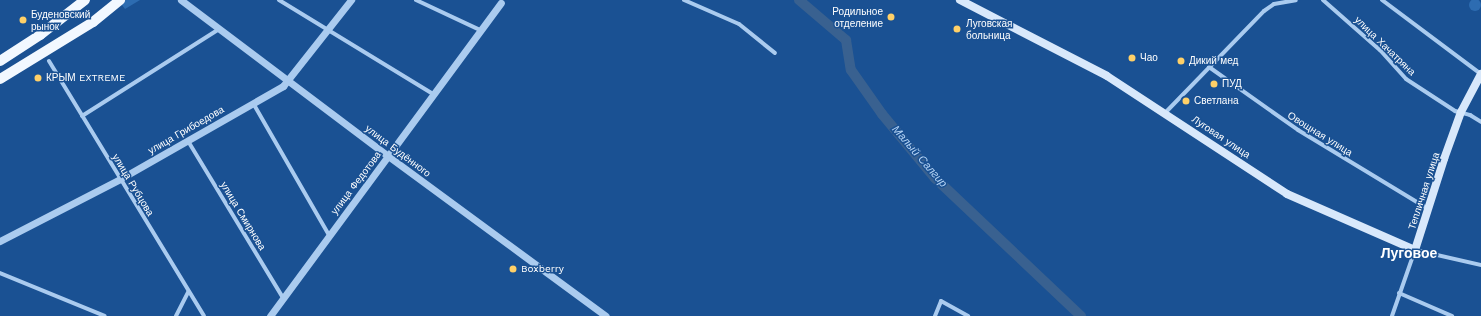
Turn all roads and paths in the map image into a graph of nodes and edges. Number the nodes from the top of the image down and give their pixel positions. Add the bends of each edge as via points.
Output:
1 (85, 0) edge
2 (120, 0) edge
3 (181, 0) edge
4 (279, 0) edge
5 (351, 0) edge
6 (416, 0) edge
7 (684, 0) edge
8 (960, 0) edge
9 (1280, 0) edge
10 (1296, 0) edge
11 (1323, 0) edge
12 (1382, 0) edge
13 (501, 3) dead end
14 (1274, 4) junction
15 (219, 29) junction
16 (329, 30) junction
17 (480, 30) junction
18 (40, 35) junction
19 (48, 51) junction
20 (775, 53) dead end
21 (0, 61) edge
22 (49, 61) dead end
23 (1209, 66) junction
24 (1481, 74) edge
25 (0, 79) edge
26 (289, 81) junction
27 (433, 94) junction
28 (253, 103) junction
29 (1462, 112) junction
30 (1165, 113) junction
31 (82, 116) junction
32 (1481, 122) edge
33 (188, 142) junction
34 (388, 156) junction
35 (120, 179) junction
36 (1427, 208) junction
37 (329, 235) junction
38 (0, 241) edge
39 (1415, 250) junction
40 (1481, 265) edge
41 (0, 273) edge
42 (188, 292) junction
43 (1399, 293) junction
44 (284, 298) junction
45 (105, 316) edge
46 (176, 316) edge
47 (204, 316) edge
48 (270, 316) edge
49 (606, 316) edge
50 (935, 316) edge
51 (968, 316) edge
52 (1392, 316) edge
53 (1452, 316) edge

1 - 18 main road
2 - 19 main road via 93,22
3 - 15 street, улица Будённого
4 - 16 street
5 - 16 street, улица Грибоедова
6 - 17 street
7 - 20 street via 739,24
8 - 30 main road, Луговая улица via 1107,76
9 - 14 street
10 - 14 street
11 - 29 street, улица Хачатряна via 1380,50 1406,79
12 - 24 street
13 - 17 street, улица Федотова
14 - 23 street
15 - 26 street, улица Будённого
15 - 31 street
16 - 26 street, улица Грибоедова
16 - 27 street
17 - 27 street, улица Федотова
18 - 19 main road via 35,48
18 - 21 main road
19 - 25 main road
22 - 31 street, улица Рубцова
23 - 30 street
23 - 36 street, Овощная улица via 1298,130
24 - 29 main road, Тепличная улица
26 - 28 street, улица Грибоедова
26 - 34 street, улица Будённого
27 - 34 street, улица Федотова
28 - 33 street, улица Грибоедова
28 - 37 street
29 - 32 street, улица Хачатряна
29 - 36 main road, Тепличная улица
30 - 39 main road, Луговая улица via 1287,194
31 - 35 street, улица Рубцова
33 - 35 street, улица Грибоедова
33 - 44 street, улица Смирнова
34 - 37 street, улица Федотова
34 - 49 street, улица Будённого
35 - 38 street, улица Грибоедова
35 - 42 street, улица Рубцова
36 - 39 main road, Тепличная улица
37 - 44 street, улица Федотова
39 - 40 street, Луговая улица
39 - 43 street, Тепличная улица
41 - 45 street
42 - 46 street
42 - 47 street, улица Рубцова
43 - 52 street, Тепличная улица
43 - 53 street
44 - 48 street, улица Федотова
50 - 51 street via 941,301

